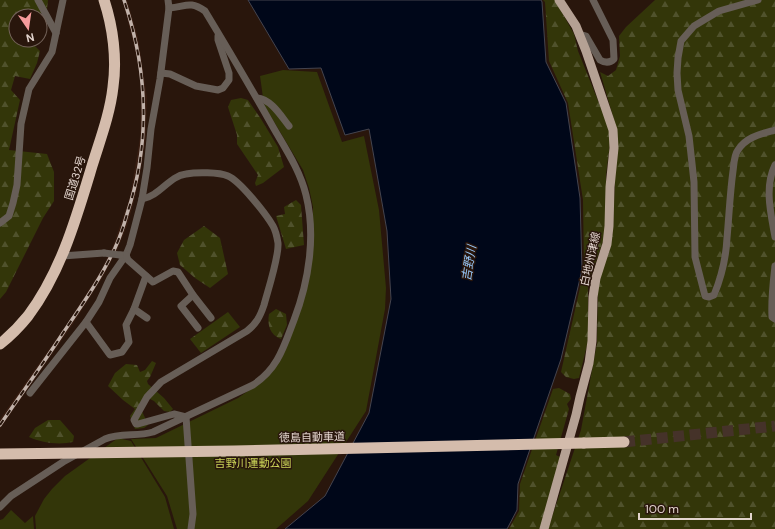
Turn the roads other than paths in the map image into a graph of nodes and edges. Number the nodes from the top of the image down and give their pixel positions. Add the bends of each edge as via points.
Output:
1 (38, 0) edge
2 (63, 0) edge
3 (104, 0) edge
4 (559, 0) edge
5 (593, 0) edge
6 (758, 0) edge
7 (168, 4) edge
8 (56, 33) junction
9 (219, 34) junction
10 (579, 34) junction
11 (161, 73) junction
12 (257, 98) junction
13 (288, 126) dead end
14 (775, 130) edge
15 (775, 166) edge
16 (142, 199) junction
17 (0, 223) edge
18 (775, 237) edge
19 (123, 255) junction
20 (62, 256) junction
21 (775, 266) edge
22 (146, 276) junction
23 (193, 295) junction
24 (134, 309) junction
25 (147, 318) dead end
26 (211, 318) dead end
27 (775, 319) edge
28 (86, 322) junction
29 (198, 328) dead end
30 (0, 344) edge
31 (30, 393) dead end
32 (186, 417) junction
33 (624, 442) tunnel mouth
34 (0, 454) edge
35 (0, 507) edge
36 (191, 529) edge
37 (544, 529) edge

1 - 8 street
2 - 8 street
3 - 20 highway, 国道32号 via 114,51 113,87 75,222
4 - 10 main road, 白地州津線
5 - 10 street via 613,40 614,59 608,62 600,60 586,36
6 - 14 street via 719,11 694,26 681,41 678,58 678,90 689,136 694,182 695,257 705,296 709,298 714,296 723,263 737,151 746,141
7 - 9 street via 197,5 205,11
7 - 11 street
8 - 17 street via 52,52 29,89 21,124 17,185 9,216
9 - 11 street via 218,40 230,76 223,88 218,90 196,86 170,74
9 - 12 street
10 - 37 main road, 白地州津線 via 613,130 609,226 607,244 593,297 589,363
11 - 16 street
12 - 13 street via 270,104
12 - 32 street via 301,178 306,194 310,240 305,284 281,352 266,376 253,385
15 - 18 street via 769,189
16 - 19 street via 130,245
16 - 32 street via 152,197 185,174 226,175 234,178 250,196 272,224 277,238 277,253 258,320 247,332 161,382 134,420 138,424 174,414
19 - 20 street, bridge via 104,253
19 - 22 street
19 - 28 street
20 - 30 highway, 国道32号 via 38,302
21 - 27 street via 771,293 772,317
22 - 23 street via 153,282 174,270
22 - 24 street
23 - 26 street
23 - 29 street via 181,306
24 - 25 street
24 - 28 street via 126,325 129,342 122,352 110,355
28 - 31 street
32 - 35 street via 143,435 117,435 105,438 11,496
32 - 36 street via 193,514
33 - 34 highway, 徳島自動車道, bridge via 170,453

